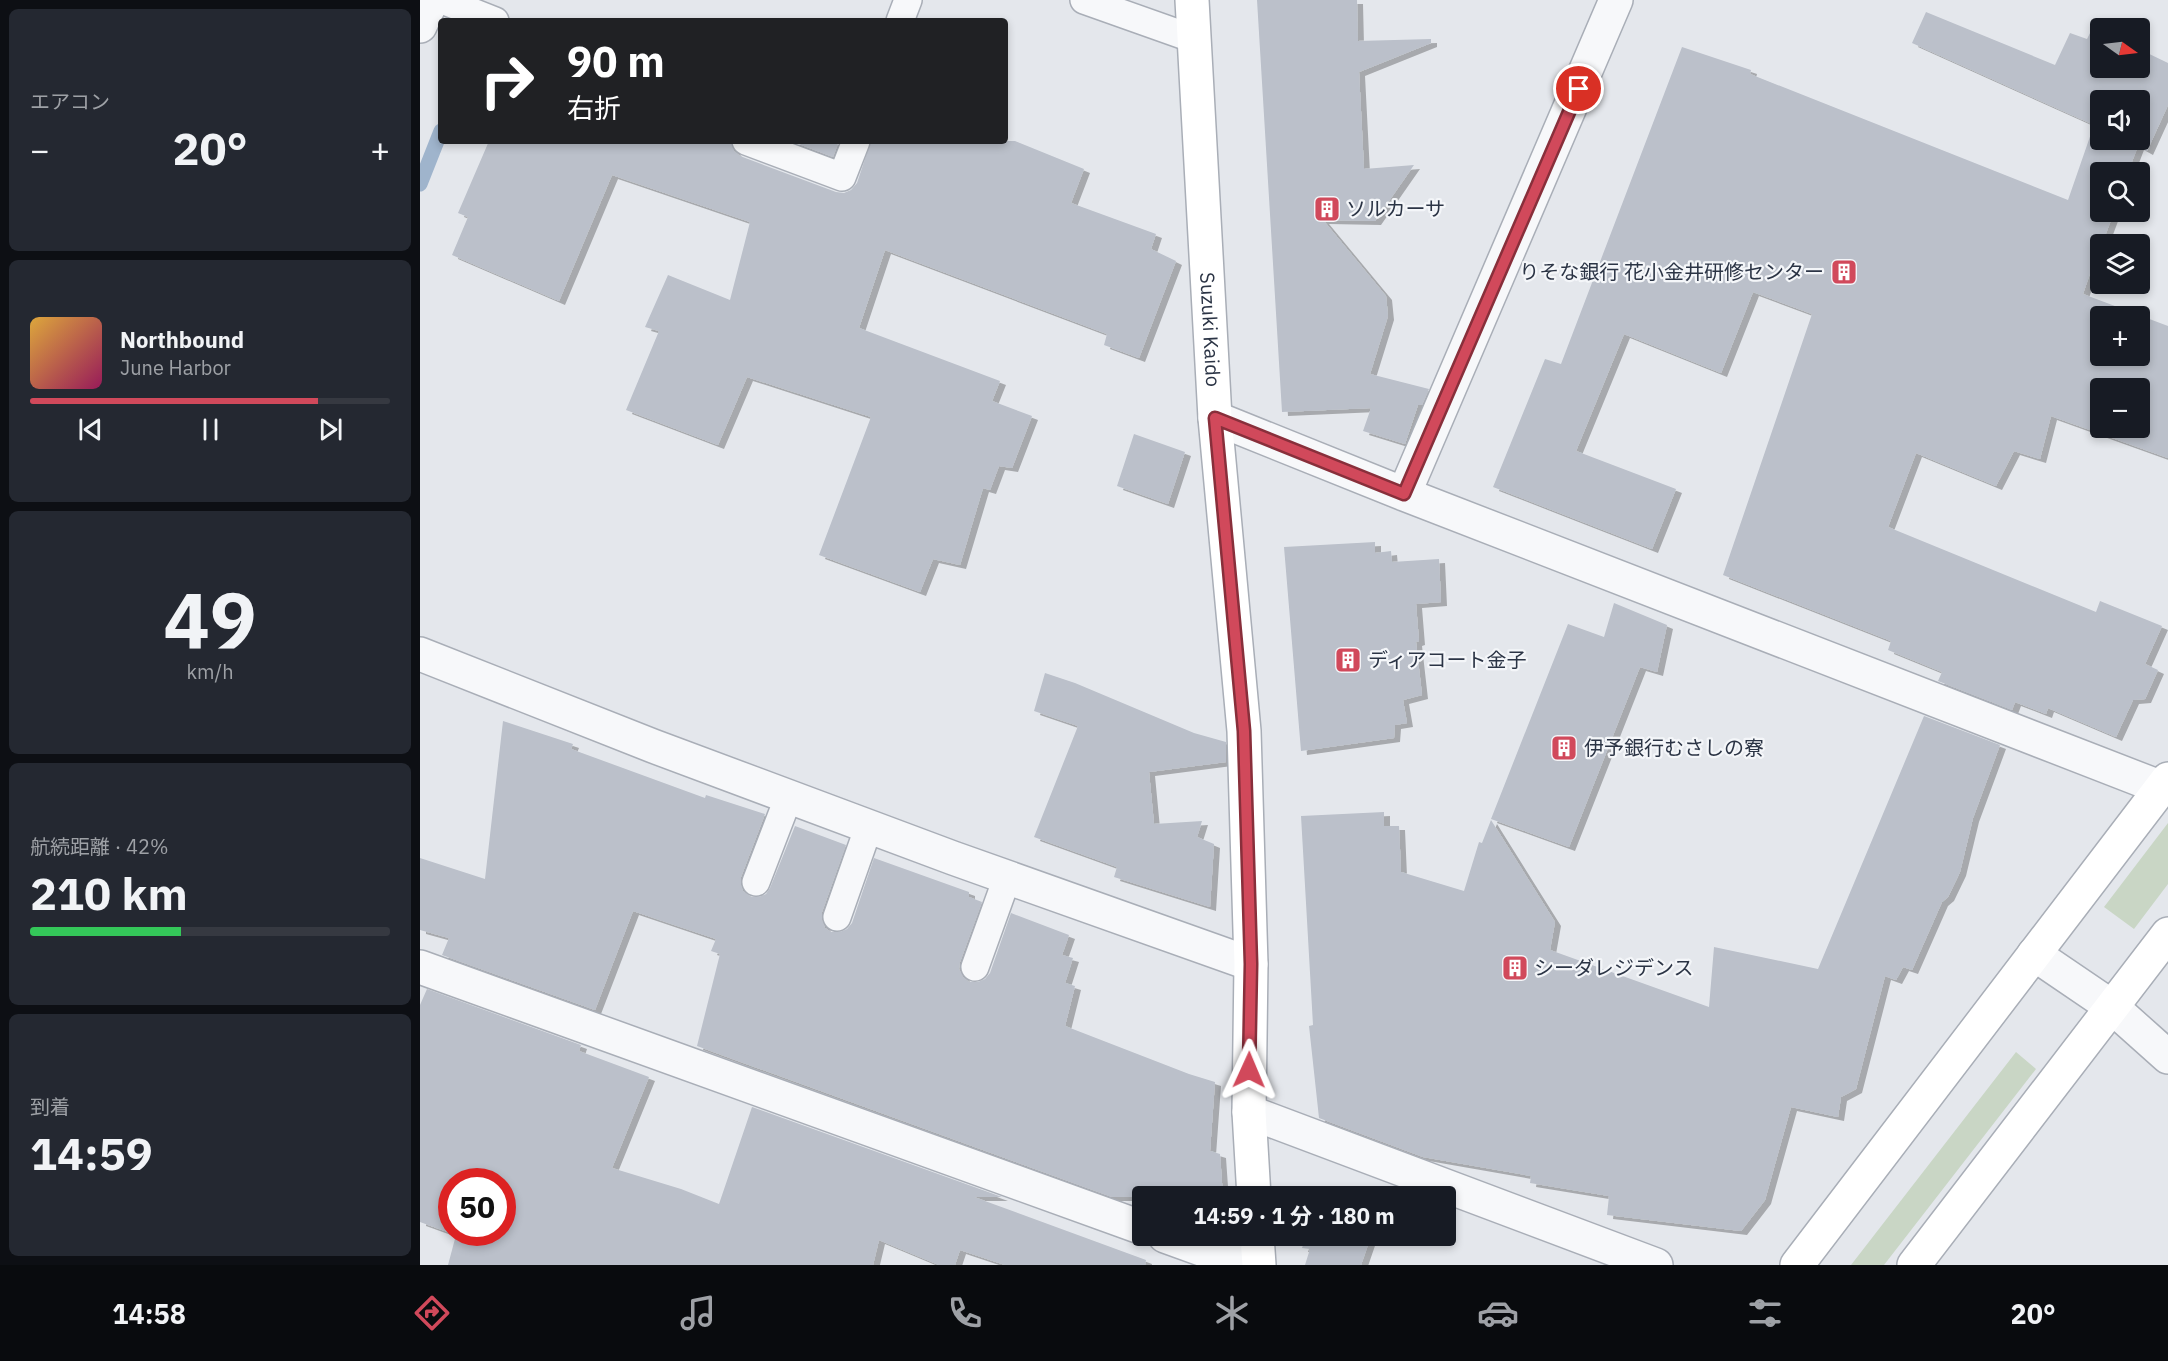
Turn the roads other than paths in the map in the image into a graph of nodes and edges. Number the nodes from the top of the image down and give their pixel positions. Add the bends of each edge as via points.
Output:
1 (432, 0) edge
2 (442, 0) edge
3 (908, 0) edge
4 (1084, 0) edge
5 (1192, 0) edge
6 (1616, 0) edge
7 (487, 18) edge
8 (901, 18) edge
9 (420, 26) edge
10 (1194, 39) junction
11 (754, 144) edge
12 (855, 144) edge
13 (1215, 418) junction
14 (1404, 494) junction
15 (420, 654) edge
16 (2165, 783) edge
17 (789, 796) junction
18 (869, 826) junction
19 (1006, 878) junction
20 (756, 882) dead end
21 (837, 917) dead end
22 (2168, 934) edge
23 (2034, 954) junction
24 (1251, 964) junction
25 (420, 967) edge
26 (975, 967) dead end
27 (2112, 1007) junction
28 (2168, 1057) edge
29 (1249, 1112) junction
30 (1253, 1186) edge
31 (1132, 1224) edge
32 (1193, 1246) edge
33 (1258, 1246) edge
34 (1245, 1265) edge
35 (1259, 1265) edge
36 (1656, 1265) edge
37 (1797, 1265) edge
38 (1914, 1265) edge

1 - 9 street
2 - 7 lane
3 - 8 lane
4 - 10 lane
5 - 10 main road, Suzuki Kaido
6 - 14 street
10 - 13 main road, Suzuki Kaido
11 - 12 lane via 842,177
13 - 14 street
13 - 24 main road, Suzuki Kaido via 1244,731
14 - 16 street
15 - 17 street
16 - 23 main road
17 - 18 street
17 - 20 lane
18 - 19 street
18 - 21 lane
19 - 24 street
19 - 26 lane
22 - 27 main road
23 - 27 street
23 - 37 main road
24 - 29 main road, Suzuki Kaido
25 - 31 street
27 - 28 street
27 - 38 main road
29 - 30 main road, Suzuki Kaido
29 - 36 street
32 - 34 street
33 - 35 main road

